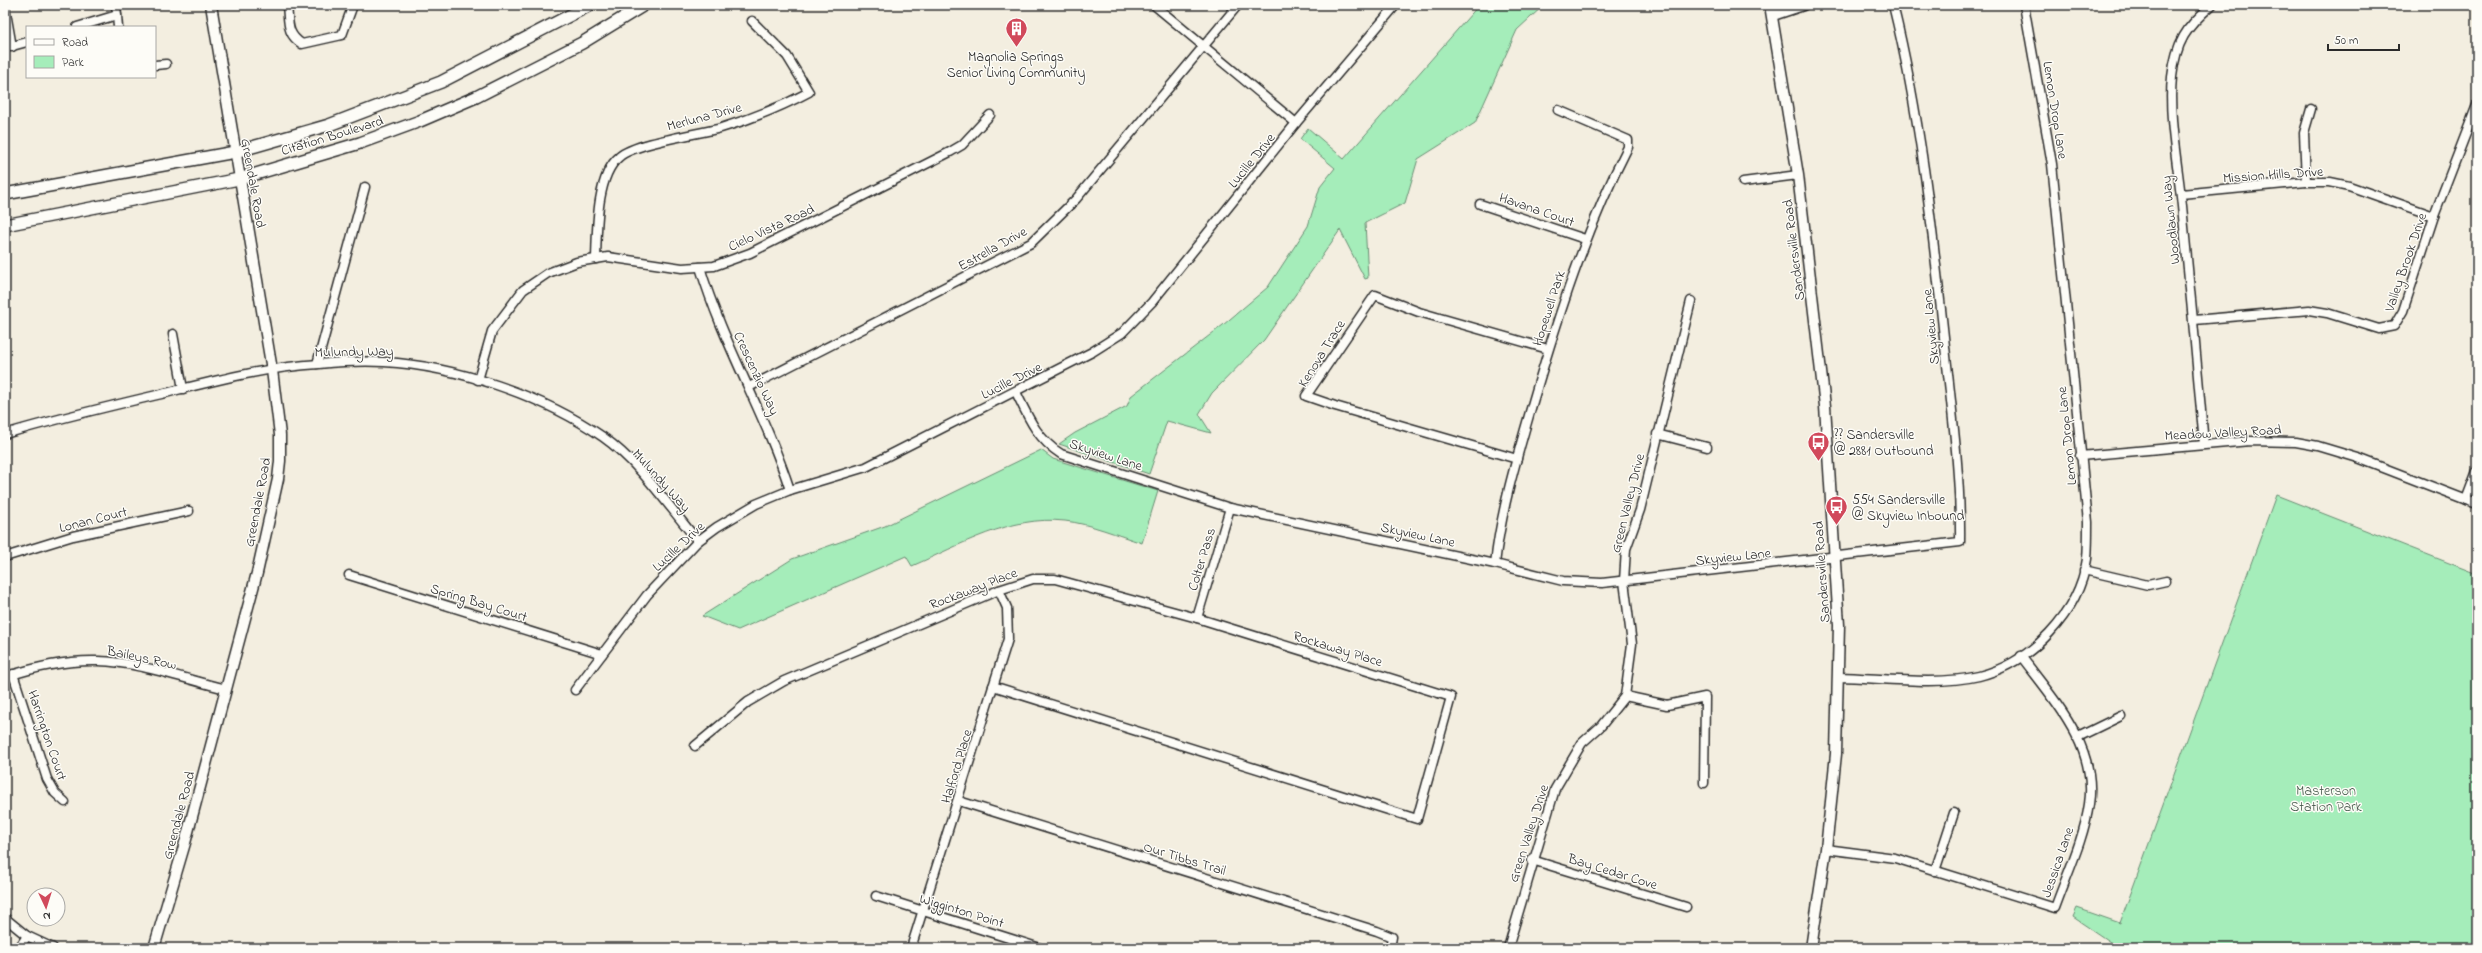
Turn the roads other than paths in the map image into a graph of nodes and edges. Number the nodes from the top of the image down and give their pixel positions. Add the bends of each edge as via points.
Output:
1 (116, 5) edge
2 (211, 5) edge
3 (287, 5) edge
4 (353, 5) edge
5 (590, 5) edge
6 (644, 5) edge
7 (1154, 5) edge
8 (1238, 5) edge
9 (1396, 5) edge
10 (1770, 5) edge
11 (1803, 5) edge
12 (1893, 5) edge
13 (2024, 5) edge
14 (2212, 5) edge
15 (5, 7) edge
16 (117, 15) junction
17 (1773, 15) junction
18 (752, 20) dead end
19 (80, 26) edge
20 (118, 26) edge
21 (26, 42) edge
22 (1202, 47) junction
23 (8, 48) edge
24 (166, 64) dead end
25 (156, 65) edge
26 (2477, 106) edge
27 (2311, 109) dead end
28 (1558, 110) dead end
29 (990, 115) dead end
30 (1296, 123) junction
31 (235, 152) junction
32 (1798, 175) junction
33 (239, 178) junction
34 (1743, 182) dead end
35 (2306, 182) junction
36 (366, 187) dead end
37 (5, 194) edge
38 (2181, 194) junction
39 (1480, 204) dead end
40 (2434, 216) junction
41 (5, 225) edge
42 (1585, 239) junction
43 (596, 259) junction
44 (700, 267) junction
45 (1691, 301) dead end
46 (2194, 320) junction
47 (173, 334) dead end
48 (1548, 349) junction
49 (317, 364) junction
50 (272, 370) junction
51 (478, 380) junction
52 (749, 387) junction
53 (183, 389) junction
54 (1016, 392) junction
55 (5, 434) edge
56 (1657, 434) junction
57 (2204, 444) junction
58 (1707, 446) dead end
59 (2080, 456) junction
60 (1517, 459) junction
61 (2477, 471) edge
62 (790, 490) junction
63 (2466, 500) junction
64 (2477, 504) edge
65 (1230, 508) junction
66 (189, 511) dead end
67 (698, 541) junction
68 (5, 557) edge
69 (1834, 558) junction
70 (1495, 564) junction
71 (2084, 570) junction
72 (349, 575) dead end
73 (1624, 581) junction
74 (2166, 582) dead end
75 (999, 590) junction
76 (1197, 618) junction
77 (602, 654) junction
78 (2021, 656) junction
79 (9, 675) edge
80 (1839, 677) junction
81 (993, 686) junction
82 (226, 689) junction
83 (575, 690) dead end
84 (1625, 696) junction
85 (2121, 716) dead end
86 (2078, 737) junction
87 (696, 746) dead end
88 (1704, 783) dead end
89 (959, 801) junction
90 (65, 802) dead end
91 (1954, 813) dead end
92 (1826, 849) junction
93 (1532, 860) junction
94 (1935, 871) junction
95 (876, 896) dead end
96 (1686, 906) dead end
97 (922, 911) junction
98 (5, 918) edge
99 (27, 936) junction
100 (1035, 947) edge
101 (19, 948) edge
102 (52, 948) edge
103 (154, 948) edge
104 (911, 948) edge
105 (1390, 948) edge
106 (1508, 948) edge
107 (1811, 948) edge

1 - 16 street
2 - 31 street, Greendale Road
3 - 4 street via 290,31 293,38 302,44 342,34
5 - 31 main road, Citation Boulevard via 441,82 329,125
6 - 33 main road, Citation Boulevard via 574,47 476,97 420,121 360,143
7 - 22 street
8 - 22 street, Estrella Drive
9 - 30 street, Lucille Drive
10 - 17 street, Sandersville Road
11 - 17 street
12 - 69 street, Skyview Lane via 1903,45 1927,186 1947,370 1960,542
13 - 59 street, Lemon Drop Lane via 2052,164
14 - 38 street, Woodlawn Way via 2186,30 2172,76
15 - 23 street
16 - 19 street
16 - 20 street
17 - 32 street, Sandersville Road
18 - 43 street, Merluna Drive via 787,56 809,92 789,103 722,127 649,144 619,156 606,177 599,203
21 - 23 street
22 - 30 street
22 - 52 street, Estrella Drive via 1076,199 1031,243
24 - 25 street
26 - 40 street, Valley Brook Drive
27 - 35 street via 2304,133
28 - 42 street, Hopewell Park via 1628,140 1628,147
29 - 44 street, Cielo Vista Road via 962,145 950,152 750,253 714,266
30 - 54 street, Lucille Drive via 1152,302 1122,333 1092,352
31 - 33 street, Greendale Road
31 - 37 main road, Citation Boulevard
32 - 34 street
32 - 69 street, Sandersville Road via 1825,406
33 - 41 main road, Citation Boulevard
33 - 50 street, Greendale Road
35 - 38 street, Mission Hills Drive
35 - 40 street, Mission Hills Drive via 2349,186
36 - 49 street
38 - 46 street, Woodlawn Way
39 - 42 street, Havana Court
40 - 46 street, Valley Brook Drive via 2400,320 2389,328 2379,329 2348,318 2309,310
42 - 48 street, Hopewell Park
43 - 44 street, Cielo Vista Road via 608,257 682,268
43 - 51 street, Cielo Vista Road via 577,262 548,273 523,290 492,331
44 - 52 street, Crescenzio Way via 717,319
45 - 56 street, Green Valley Drive
46 - 57 street, Woodlawn Way
47 - 53 street
48 - 60 street, Hopewell Park
48 - 60 street, Kenova Trace via 1419,312 1376,295 1306,396
49 - 50 street, Mulundy Way
49 - 51 street, Mulundy Way via 406,364
50 - 53 street, Mulundy Way
50 - 82 street, Greendale Road via 280,435 278,479 257,573
51 - 67 street, Mulundy Way via 526,395 563,412 604,438 634,466
52 - 62 street, Crescenzio Way via 765,421
53 - 55 street, Mulundy Way
54 - 62 street, Lucille Drive via 866,467
54 - 65 street, Skyview Lane via 1035,432 1047,445 1061,454
56 - 58 street
56 - 73 street, Green Valley Drive via 1640,510 1626,549
57 - 59 street, Meadow Valley Road
57 - 63 street, Meadow Valley Road via 2276,440 2318,446 2358,458
59 - 71 street, Lemon Drop Lane via 2088,542
60 - 70 street, Hopewell Park
61 - 63 street
62 - 67 street, Lucille Drive via 756,504
63 - 64 street, Meadow Valley Road
65 - 70 street, Skyview Lane
65 - 76 street, Colter Pass
66 - 68 street, Lonan Court via 80,534
67 - 77 street, Lucille Drive via 647,595
69 - 73 street, Skyview Lane
69 - 80 street, Sandersville Road via 1839,625
70 - 73 street, Skyview Lane via 1563,581
71 - 74 street via 2148,585
71 - 78 street, Lemon Drop Lane via 2058,623 2049,634
72 - 77 street, Spring Bay Court
73 - 84 street, Green Valley Drive via 1632,644
75 - 76 street, Rockaway Place via 1033,579 1056,579
75 - 81 street, Halford Place via 1007,608 1008,633
75 - 87 street, Rockaway Place via 784,681 748,702
76 - 81 street, Rockaway Place via 1451,697 1417,818
77 - 83 street, Lucille Drive
78 - 80 street, Lemon Drop Lane via 1994,671 1965,678 1945,680
78 - 86 street, Jessica Lane
79 - 82 street, Baileys Row via 55,664 98,661 124,664
79 - 90 street, Harrington Court via 47,779 55,793
80 - 92 street, Sandersville Road via 1836,754
81 - 89 street, Halford Place
82 - 103 street, Greendale Road
84 - 88 street via 1667,705 1706,697
84 - 93 street, Green Valley Drive via 1601,726 1582,743 1560,777
85 - 86 street
86 - 94 street, Jessica Lane via 2089,769 2090,803 2056,908
89 - 97 street, Halford Place
89 - 105 street, Our Tibbs Trail via 1377,931 1392,937
91 - 94 street
92 - 94 street, Jessica Lane via 1895,858
92 - 107 street, Sandersville Road
93 - 96 street, Bay Cedar Cove
93 - 106 street, Green Valley Drive
95 - 97 street, Wigginton Point
97 - 100 street, Wigginton Point
97 - 104 street, Halford Place
98 - 99 street
99 - 101 street
99 - 102 street

